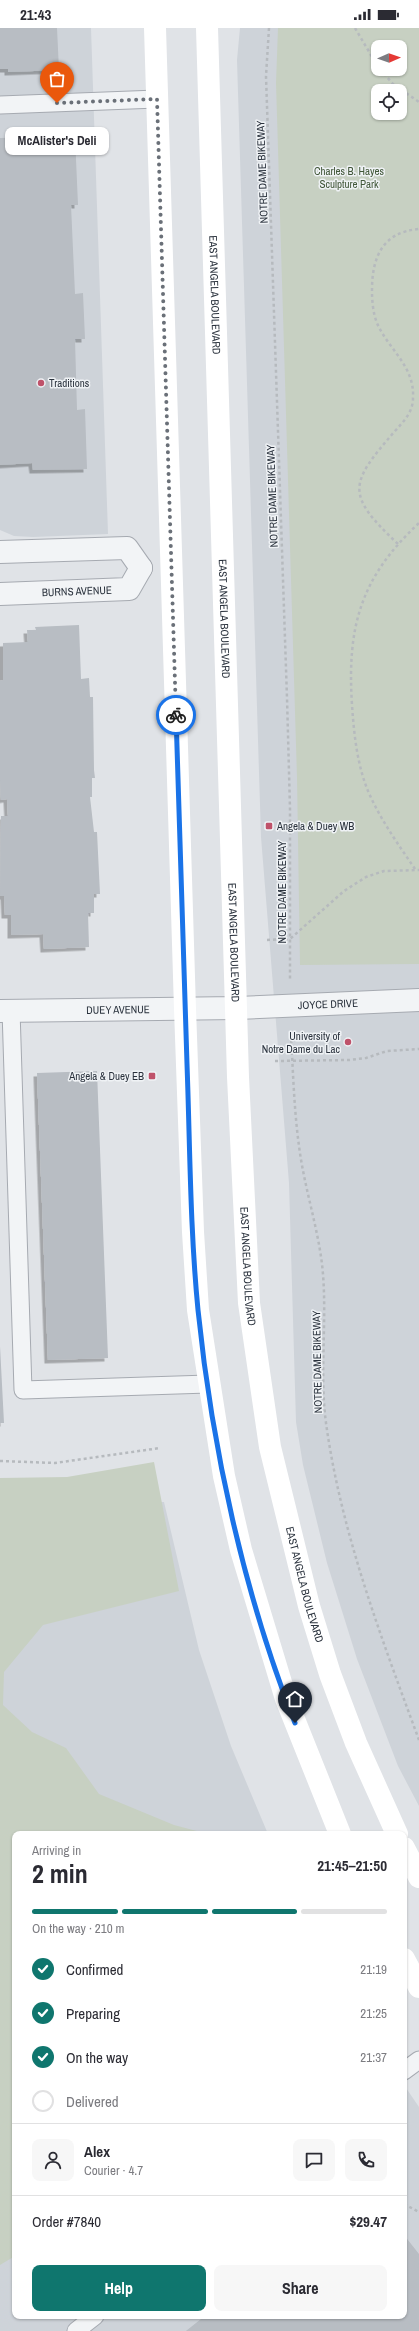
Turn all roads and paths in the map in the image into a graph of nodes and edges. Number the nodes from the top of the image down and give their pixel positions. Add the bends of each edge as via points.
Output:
1 (155, 28) edge
2 (207, 28) edge
3 (269, 28) edge
4 (355, 28) edge
5 (371, 55) edge
6 (386, 76) edge
7 (157, 99) junction
8 (419, 102) edge
9 (0, 105) edge
10 (419, 229) edge
11 (419, 523) edge
12 (398, 544) junction
13 (0, 552) edge
14 (141, 568) junction
15 (172, 568) junction
16 (0, 594) edge
17 (415, 869) junction
18 (419, 870) edge
19 (290, 939) junction
20 (267, 940) dead end
21 (289, 964) dead end
22 (419, 1000) edge
23 (237, 1008) junction
24 (185, 1009) junction
25 (6, 1010) edge
26 (292, 1045) dead end
27 (419, 1049) edge
28 (293, 1060) junction
29 (275, 1061) dead end
30 (208, 1384) junction
31 (160, 1448) dead end
32 (0, 1461) edge
33 (419, 1740) edge
34 (339, 1831) edge
35 (396, 1831) edge
36 (407, 1854) edge
37 (419, 1877) edge
38 (407, 1965) edge
39 (419, 1987) edge
40 (419, 2060) edge
41 (407, 2069) edge
42 (407, 2206) edge
43 (419, 2212) edge
44 (91, 2319) edge
45 (76, 2331) edge

1 - 7 main road
2 - 23 main road, EAST ANGELA BOULEVARD
3 - 19 path, NOTRE DAME BIKEWAY via 266,76 287,698
4 - 5 path
6 - 8 path
7 - 9 lane
7 - 15 main road
10 - 12 path via 396,235 383,245 375,259 372,282 372,304 376,322 403,361 412,381 414,399 409,416 362,473 359,485 360,498 374,522
11 - 12 path
12 - 17 path via 376,573 362,602 354,628 351,680 357,755 368,791 382,820
13 - 14 street via 127,548
14 - 15 street
14 - 16 street, BURNS AVENUE via 129,589
15 - 24 main road
17 - 18 path
17 - 19 path via 384,870 366,877 344,891
19 - 20 path
19 - 21 path, NOTRE DAME BIKEWAY
22 - 23 street, JOYCE DRIVE
23 - 24 street, DUEY AVENUE
23 - 35 main road, EAST ANGELA BOULEVARD via 238,1085 249,1303 270,1447 291,1538 330,1674 356,1743
24 - 25 street, DUEY AVENUE
24 - 30 main road via 193,1232 198,1310
25 - 30 lane via 23,1390
26 - 28 path, NOTRE DAME BIKEWAY
27 - 28 path via 387,1051 349,1060
28 - 29 path
28 - 33 path, NOTRE DAME BIKEWAY via 299,1147 324,1284 323,1398 326,1424 349,1534 391,1666
30 - 34 main road via 224,1476 241,1550 264,1631 286,1699
31 - 32 path via 55,1463
36 - 37 main road
38 - 39 main road
40 - 41 lane
42 - 43 path
44 - 45 lane

